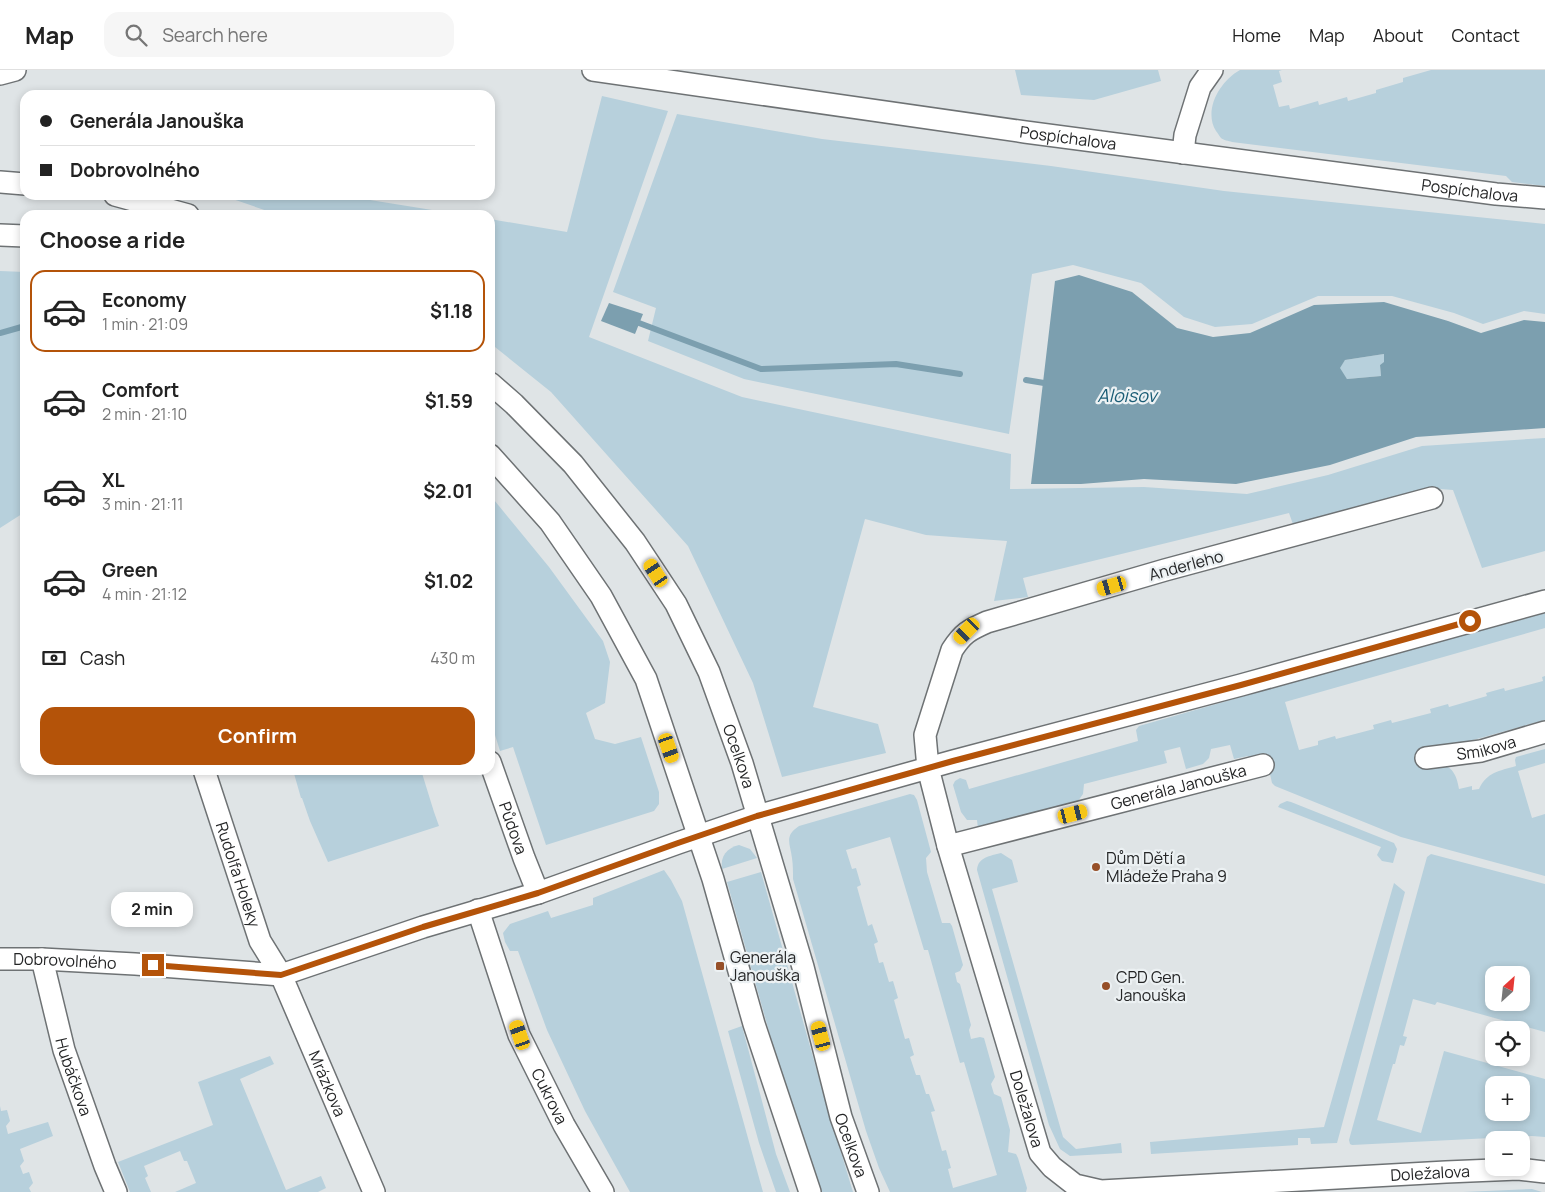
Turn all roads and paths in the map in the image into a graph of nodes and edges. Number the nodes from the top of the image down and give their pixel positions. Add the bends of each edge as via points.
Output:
1 (15, 70) edge
2 (593, 70) edge
3 (1212, 70) edge
4 (0, 74) edge
5 (726, 79) edge
6 (1182, 153) junction
7 (0, 182) edge
8 (20, 184) edge
9 (1545, 198) edge
10 (133, 200) edge
11 (170, 210) edge
12 (0, 235) edge
13 (20, 236) edge
14 (495, 387) edge
15 (495, 460) edge
16 (1432, 498) dead end
17 (1545, 600) edge
18 (1545, 732) edge
19 (1426, 758) dead end
20 (1263, 765) dead end
21 (928, 768) junction
22 (206, 775) edge
23 (495, 775) edge
24 (757, 816) junction
25 (698, 836) junction
26 (948, 846) junction
27 (538, 893) junction
28 (478, 910) junction
29 (0, 959) edge
30 (42, 959) junction
31 (281, 975) junction
32 (1545, 1172) edge
33 (116, 1192) edge
34 (374, 1192) edge
35 (603, 1192) edge
36 (810, 1192) edge
37 (868, 1192) edge

1 - 4 street
2 - 5 street, Pospíchalova
3 - 6 street via 1200,87
5 - 6 street, Pospíchalova
6 - 9 street, Pospíchalova
7 - 8 street
10 - 11 street
12 - 13 street
14 - 24 street, Ocelkova via 572,464 635,542 676,604 709,672 742,763
15 - 25 street via 550,522 601,596 646,679
16 - 21 street, Anderleho via 1165,570 987,622 967,631 952,650 926,735
17 - 21 street
18 - 19 street, Smikova via 1481,751
20 - 26 street, Generála Janouška
21 - 24 street
21 - 26 street, Doležalova
22 - 31 street, Rudolfa Holeky via 260,941
23 - 27 street, Půdova
24 - 25 street
24 - 37 street, Ocelkova via 803,966 841,1117
25 - 27 street, Dobrovolného
25 - 36 street via 754,1024
26 - 32 street, Doležalova via 1040,1153 1074,1185 1101,1191 1446,1172 1518,1169
27 - 28 street, Dobrovolného
28 - 31 street, Dobrovolného
28 - 35 street, Cukrova via 520,1035 564,1125
29 - 30 street, Dobrovolného
30 - 31 street, Dobrovolného
30 - 33 street, Hubáčkova via 64,1050
31 - 34 street, Mrázkova

